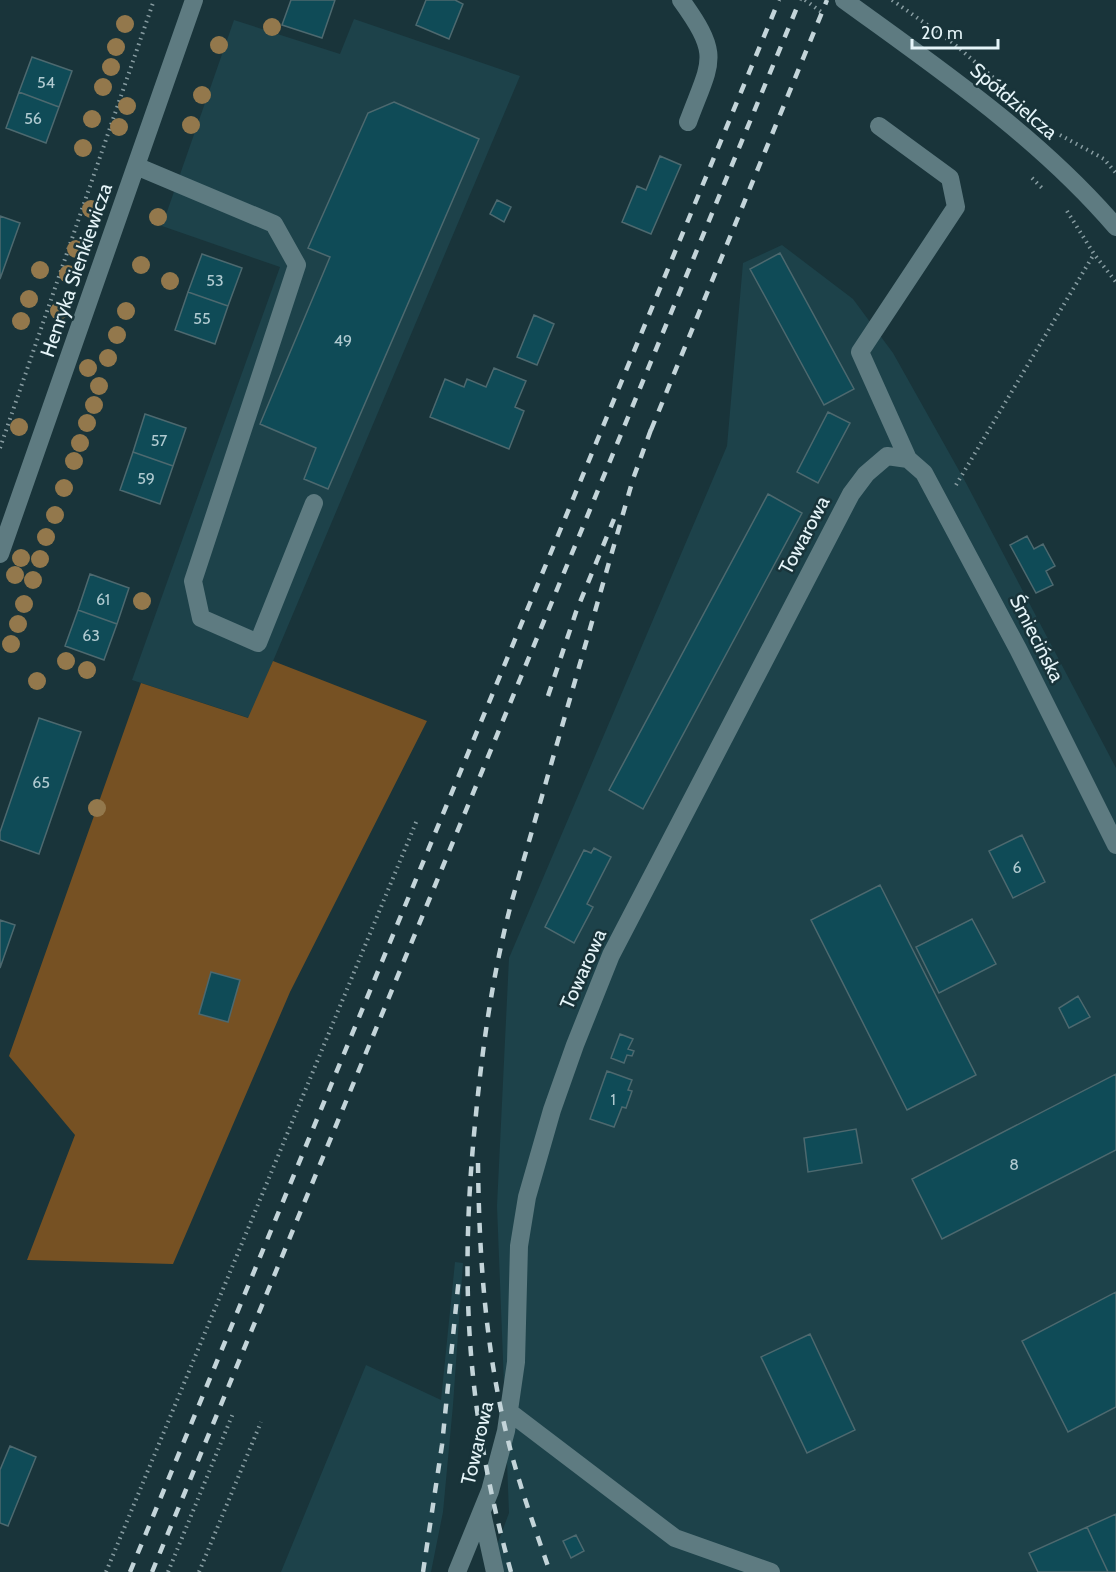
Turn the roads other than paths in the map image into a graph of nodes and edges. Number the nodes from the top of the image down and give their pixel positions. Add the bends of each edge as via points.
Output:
1 (194, 0) edge
2 (681, 0) edge
3 (844, 0) edge
4 (688, 122) dead end
5 (879, 126) dead end
6 (136, 166) junction
7 (1116, 227) edge
8 (908, 459) junction
9 (314, 503) dead end
10 (0, 554) edge
11 (1116, 845) edge
12 (508, 1411) junction
13 (482, 1513) junction
14 (457, 1572) edge
15 (495, 1572) edge
16 (771, 1572) edge

1 - 6 street, Henryka Sienkiewicza
2 - 4 street via 708,44 710,61
3 - 7 street, Spółdzielcza via 979,98 1045,155
5 - 8 street, Śmiecińska via 950,178 956,207 860,352
6 - 9 street via 274,224 297,265 193,581 201,618 258,643
6 - 10 street, Henryka Sienkiewicza
8 - 11 street, Śmiecińska via 924,473
8 - 12 street, Towarowa via 887,456 851,494 611,955 552,1110 527,1197 519,1246 516,1362
12 - 13 street, Towarowa via 506,1431
12 - 16 street via 675,1538
13 - 14 street, Towarowa
13 - 15 street

